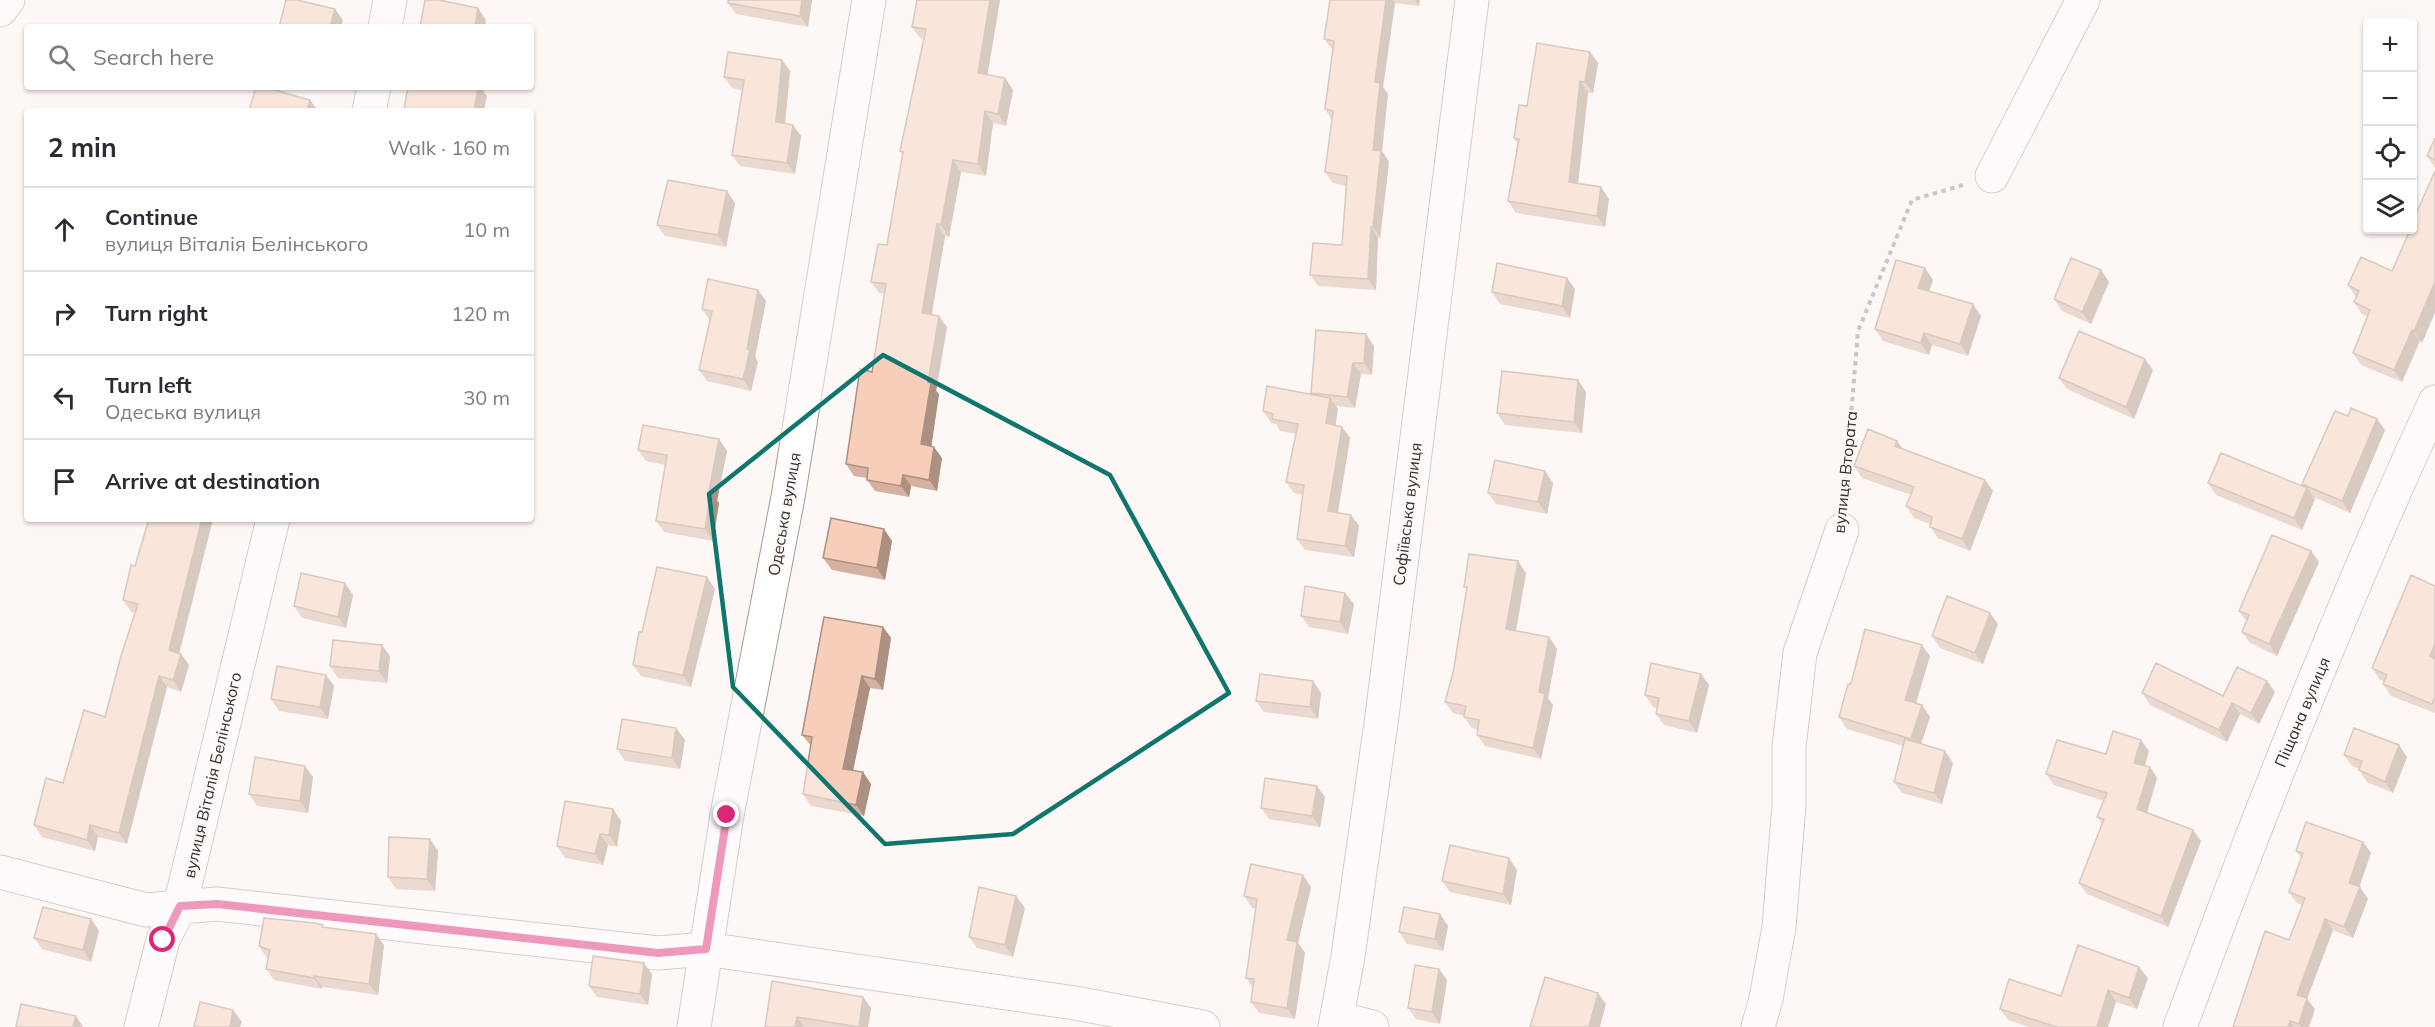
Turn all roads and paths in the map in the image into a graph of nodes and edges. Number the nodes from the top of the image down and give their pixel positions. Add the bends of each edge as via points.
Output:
1 (8, 0) edge
2 (390, 0) edge
3 (868, 0) edge
4 (1472, 0) edge
5 (2083, 0) edge
6 (0, 10) edge
7 (386, 24) edge
8 (373, 90) edge
9 (370, 108) edge
10 (1992, 176) joint
11 (2435, 402) edge
12 (272, 522) edge
13 (1842, 530) joint
14 (0, 872) edge
15 (180, 906) junction
16 (706, 949) junction
17 (1336, 1023) edge
18 (141, 1027) edge
19 (694, 1027) edge
20 (1203, 1027) edge
21 (1372, 1027) edge
22 (1758, 1027) edge
23 (2180, 1027) edge

1 - 6 street
2 - 7 street
3 - 16 street, Одеська вулиця via 788,497 727,815
4 - 17 street, Софіївська вулиця via 1382,716
5 - 10 street
8 - 9 street
10 - 13 path, вулиця Втората via 1912,200 1858,331
11 - 23 street, Піщана вулиця via 2274,779
12 - 15 street, вулиця Віталія Белінського
13 - 22 street, вулиця Втората via 1800,653 1789,747 1789,805 1779,927
14 - 15 street via 146,910
15 - 16 street via 217,904 658,953
15 - 18 street, вулиця Віталія Белінського via 163,940
16 - 19 street, Одеська вулиця
16 - 20 street via 1075,1003
17 - 21 street

